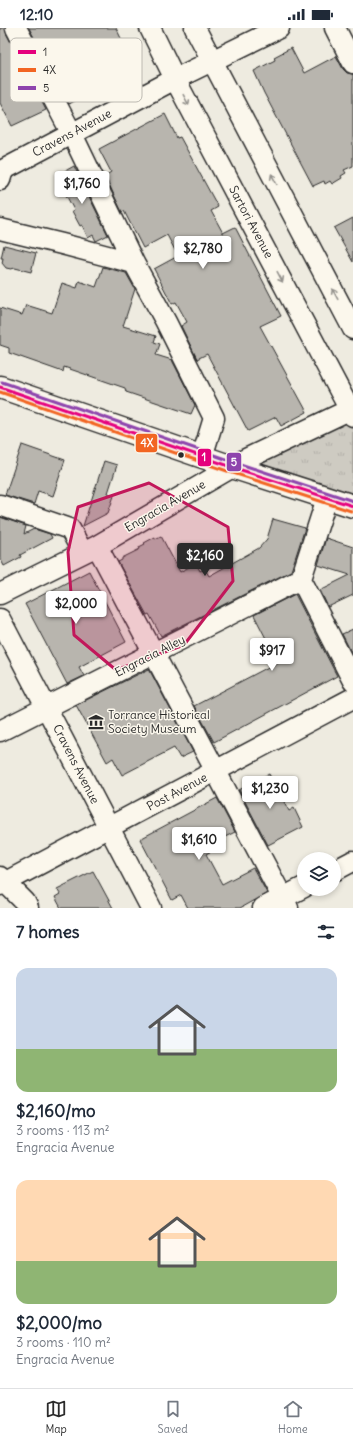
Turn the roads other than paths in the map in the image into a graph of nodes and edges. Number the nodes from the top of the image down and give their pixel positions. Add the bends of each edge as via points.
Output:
1 (16, 28) edge
2 (150, 28) edge
3 (195, 28) edge
4 (279, 28) edge
5 (335, 28) edge
6 (21, 38) edge
7 (213, 62) junction
8 (353, 62) edge
9 (175, 79) junction
10 (142, 97) edge
11 (55, 102) edge
12 (132, 102) edge
13 (72, 134) junction
14 (0, 180) edge
15 (0, 229) edge
16 (134, 264) junction
17 (353, 329) edge
18 (0, 387) edge
19 (352, 411) edge
20 (202, 456) junction
21 (232, 467) junction
22 (327, 498) junction
23 (0, 505) edge
24 (353, 506) edge
25 (90, 550) junction
26 (300, 582) junction
27 (0, 594) edge
28 (0, 619) edge
29 (153, 654) junction
30 (353, 681) edge
31 (353, 698) edge
32 (47, 708) junction
33 (0, 731) edge
34 (216, 771) junction
35 (109, 828) junction
36 (353, 861) edge
37 (341, 867) edge
38 (2, 882) edge
39 (297, 893) edge
40 (286, 903) edge
41 (28, 908) edge
42 (151, 908) edge
43 (263, 908) edge

1 - 6 street
2 - 9 street, Sartori Avenue
3 - 7 street
4 - 7 street, Cravens Avenue
5 - 8 street
7 - 9 street, Cravens Avenue
17 -> 7 street
9 - 10 street, Cravens Avenue
9 -> 19 street, Sartori Avenue
11 - 13 street
12 - 13 street, Cravens Avenue
13 - 14 street, Cravens Avenue via 3,170
13 - 16 street
15 - 16 street
16 - 20 street via 214,418
18 - 20 main road
19 - 21 street, Engracia Avenue
20 - 21 main road
21 - 22 main road
21 - 25 street, Engracia Avenue
22 - 24 main road
22 - 26 street
23 - 25 street via 70,529
25 - 27 street, Engracia Avenue
25 - 29 street
26 - 29 street, Engracia Alley via 294,582
26 - 30 street via 304,585
28 - 32 street, Cravens Avenue
29 - 32 street, Engracia Alley
29 - 34 street
31 - 34 street, Post Avenue
32 - 33 street, Engracia Alley
32 - 35 street, Cravens Avenue
34 - 35 street, Post Avenue
34 - 40 street
35 - 38 street, Post Avenue
35 - 42 street, Cravens Avenue
36 - 37 street
38 - 41 street via 26,902
39 - 40 street
40 - 43 street

